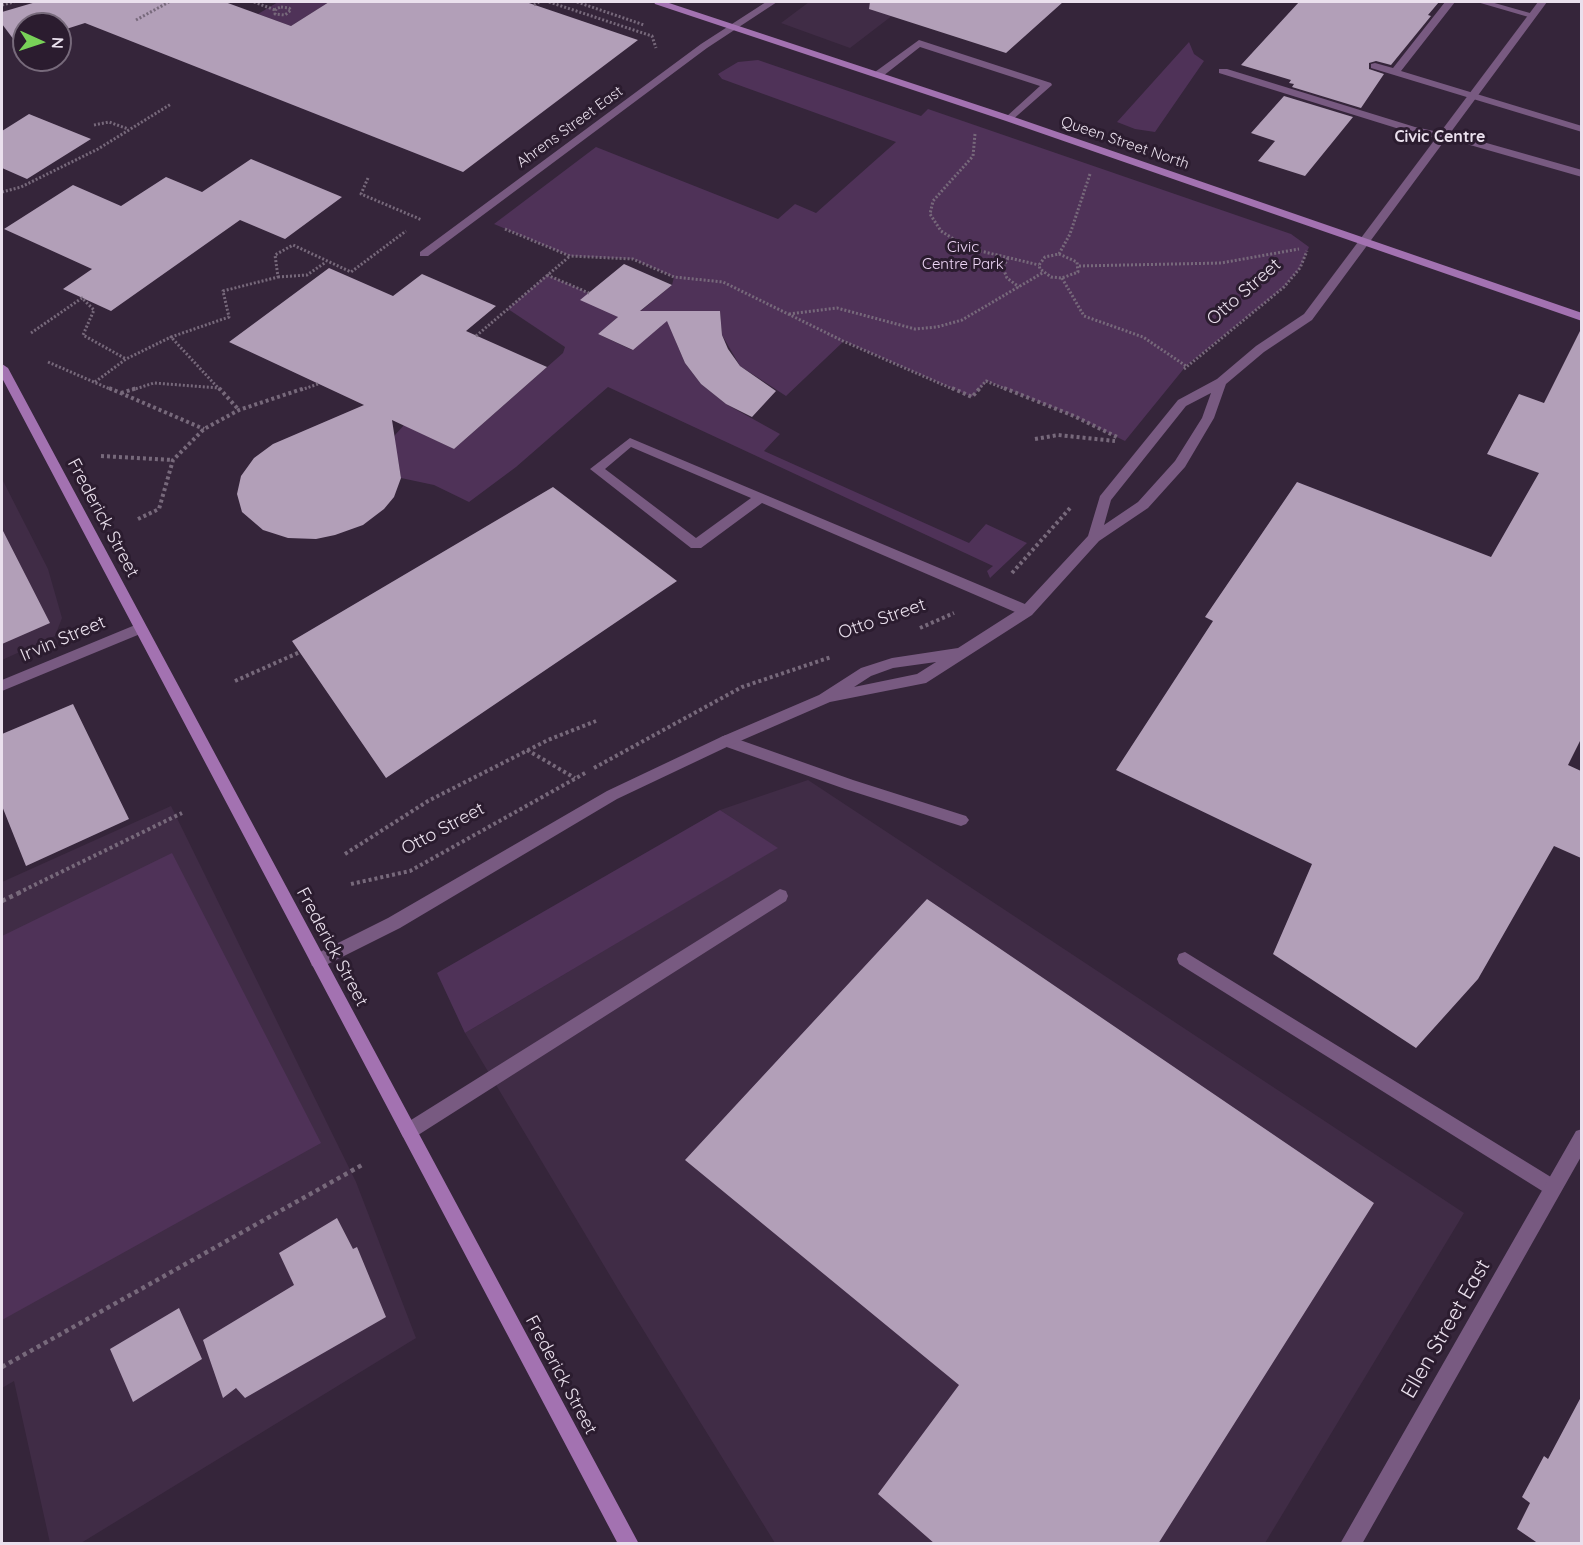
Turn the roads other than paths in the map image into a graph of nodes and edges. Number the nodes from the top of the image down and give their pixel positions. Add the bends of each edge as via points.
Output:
1 (658, 2) edge
2 (772, 2) edge
3 (1450, 2) edge
4 (1482, 2) edge
5 (1542, 2) edge
6 (1532, 15) junction
7 (735, 28) junction
8 (1375, 66) dead end
9 (1223, 71) dead end
10 (1395, 72) junction
11 (879, 74) junction
12 (1473, 94) junction
13 (1010, 119) junction
14 (1581, 129) edge
15 (1443, 135) junction
16 (1581, 174) edge
17 (1364, 241) junction
18 (424, 254) dead end
19 (1581, 317) edge
20 (2, 369) edge
21 (1221, 382) junction
22 (761, 497) junction
23 (1094, 538) junction
24 (1027, 611) junction
25 (140, 628) junction
26 (963, 653) junction
27 (2, 686) edge
28 (824, 699) junction
29 (726, 741) junction
30 (961, 820) dead end
31 (780, 896) dead end
32 (1185, 959) dead end
33 (318, 961) junction
34 (409, 1131) junction
35 (1581, 1137) edge
36 (1553, 1188) junction
37 (629, 1544) edge
38 (1350, 1544) edge

1 - 7 main road, Queen Street North
2 - 7 street, Ahrens Street East
3 - 10 street
4 - 6 street
5 - 6 street
6 - 12 street
7 - 11 main road, Queen Street North
7 - 18 street, Ahrens Street East via 704,46
8 - 10 street
9 - 15 street via 1413,130
10 - 12 street
11 - 13 main road, Queen Street North
11 - 13 street via 919,43 1047,85
12 - 14 street
12 - 15 street
13 - 17 main road, Queen Street North
15 - 16 street
15 - 17 street
17 - 19 main road, Queen Street North
17 - 21 street via 1308,316
20 - 25 main road, Frederick Street
21 - 23 street via 1208,418 1180,464 1143,505
21 - 23 street via 1182,404 1106,499
22 - 22 street via 696,545 596,469 630,442
22 - 24 street
23 - 24 street
24 - 26 street
25 - 27 street, Irvin Street
25 - 33 main road, Frederick Street
26 - 28 street via 921,679
26 - 28 street via 892,663 866,672
28 - 29 street
29 - 30 street
29 - 33 street via 612,795 394,923
31 - 34 street
32 - 36 street
33 - 34 main road, Frederick Street
34 - 37 main road, Frederick Street
35 - 36 street, Ellen Street East
36 - 38 street, Ellen Street East

